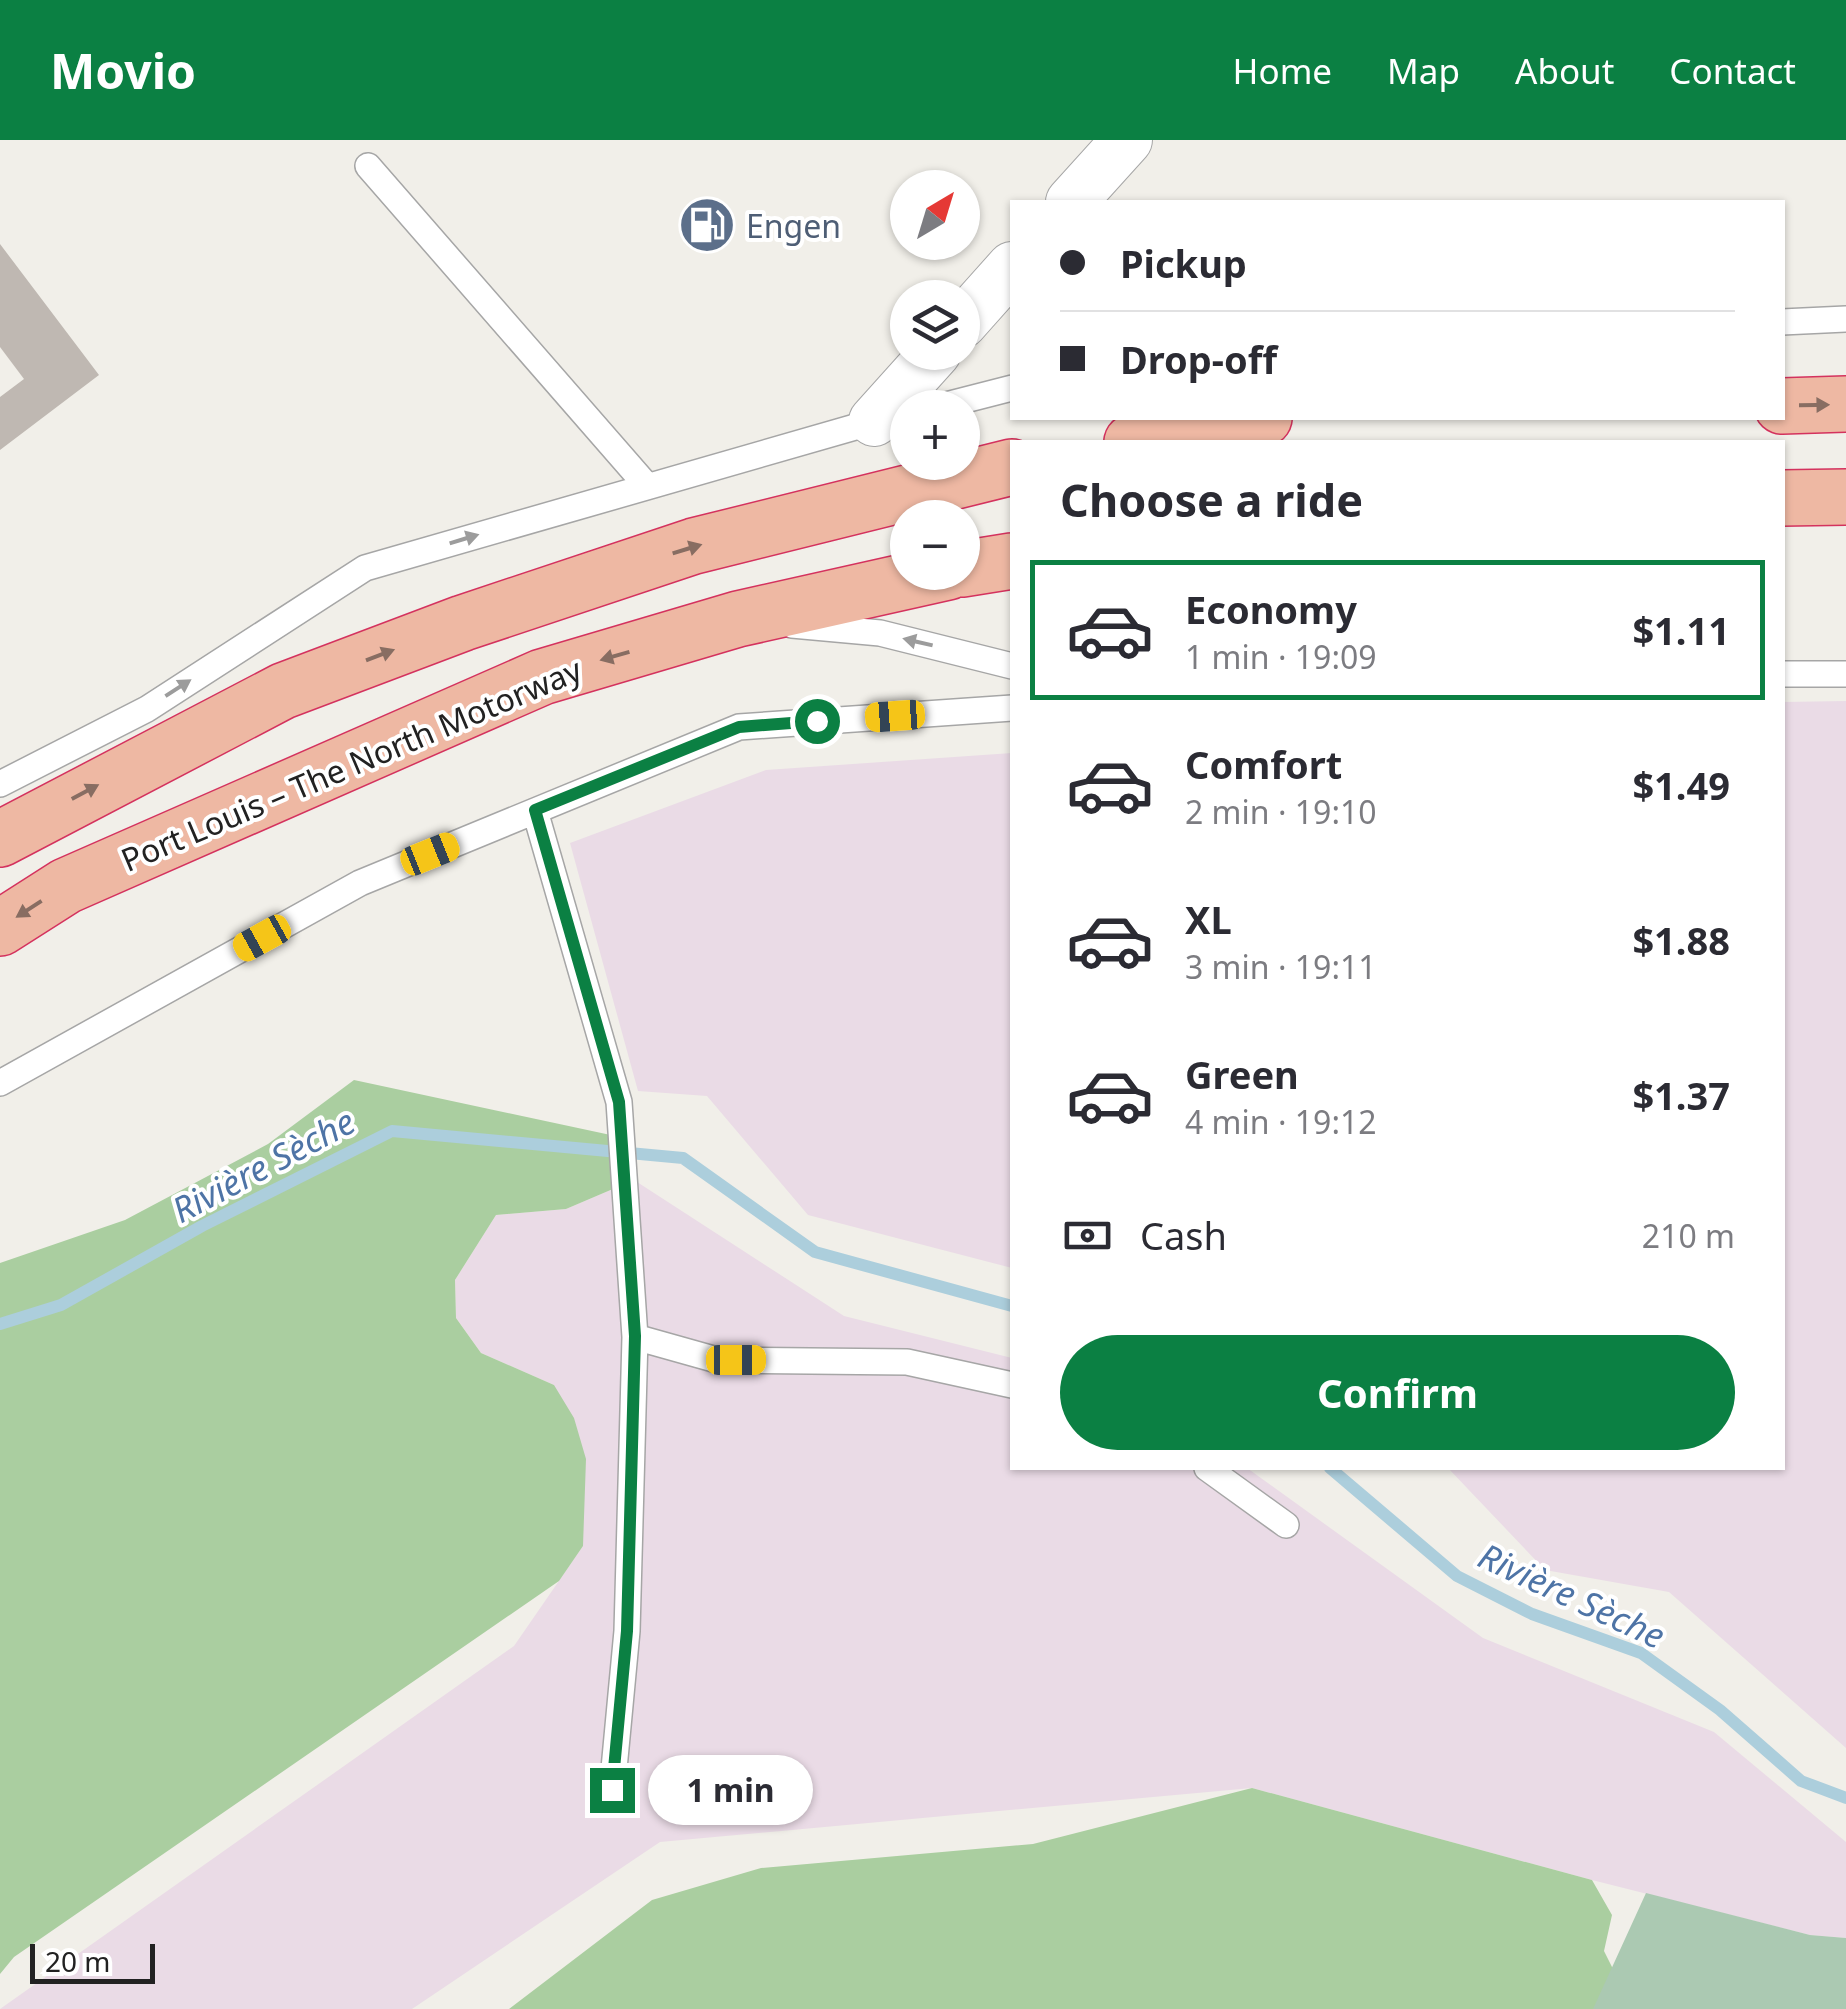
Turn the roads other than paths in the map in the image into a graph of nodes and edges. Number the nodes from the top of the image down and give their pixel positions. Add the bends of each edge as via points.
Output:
1 (1127, 140) edge
2 (368, 166) dead end
3 (1073, 200) edge
4 (1010, 269) edge
5 (980, 303) edge
6 (1846, 319) edge
7 (1785, 322) edge
8 (1010, 389) edge
9 (980, 396) edge
10 (1846, 404) edge
11 (1785, 406) edge
12 (890, 418) edge
13 (1253, 420) edge
14 (1143, 440) edge
15 (1010, 467) edge
16 (647, 486) junction
17 (1846, 497) edge
18 (1785, 498) edge
19 (1010, 561) edge
20 (980, 566) edge
21 (890, 585) edge
22 (738, 620) junction
23 (1010, 666) edge
24 (1785, 674) edge
25 (1846, 674) edge
26 (1010, 708) edge
27 (0, 784) edge
28 (535, 810) junction
29 (0, 839) edge
30 (0, 928) edge
31 (0, 1083) edge
32 (635, 1336) junction
33 (1010, 1384) edge
34 (1210, 1470) edge
35 (1286, 1526) dead end
36 (612, 1790) dead end

1 - 3 street
2 - 16 lane
4 - 5 street
6 - 7 lane
8 - 9 lane
11 -> 10 highway
12 - 16 lane
13 - 14 highway
29 -> 15 highway via 283,692 463,623 694,546
27 -> 16 lane via 147,708 366,568
17 - 18 highway
19 - 20 highway
21 - 22 highway, Port Louis – The North Motorway
23 -> 22 lane via 880,633
22 -> 30 highway, Port Louis – The North Motorway via 542,677 66,886
24 - 25 lane
26 - 28 lane via 739,727
28 - 31 lane via 360,883
28 - 32 lane via 619,1102
32 - 33 lane via 717,1360 906,1362
32 - 36 lane via 627,1631
34 - 35 lane

